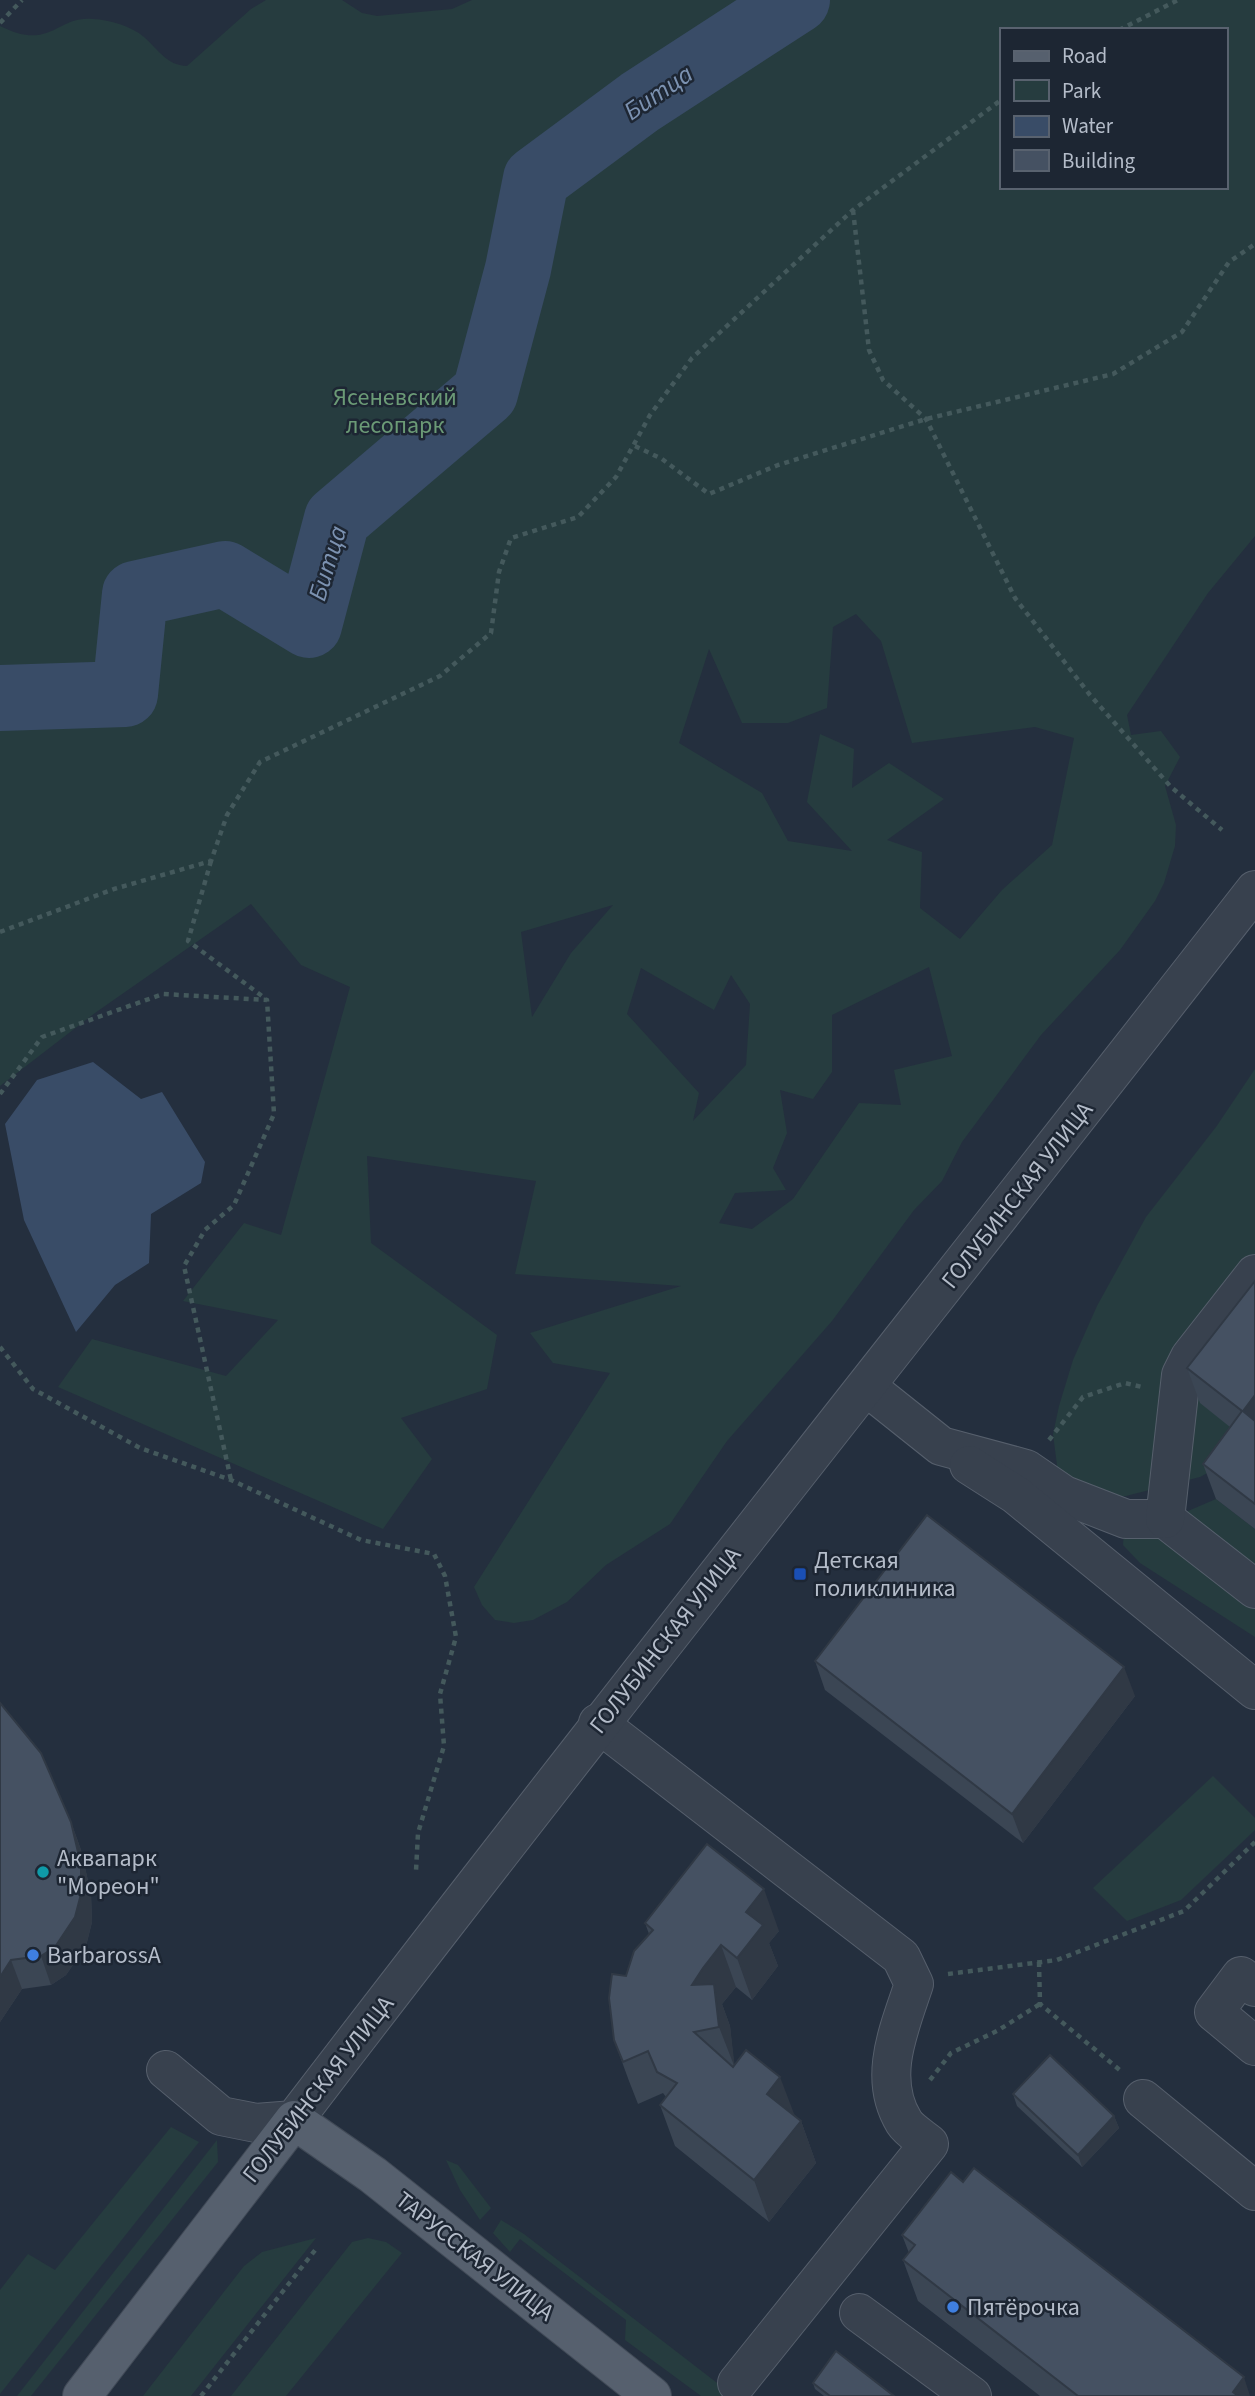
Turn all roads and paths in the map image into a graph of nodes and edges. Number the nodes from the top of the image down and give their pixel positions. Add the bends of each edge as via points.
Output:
1 (22, 0) edge
2 (1178, 0) edge
3 (0, 23) edge
4 (1123, 28) edge
5 (1000, 101) edge
6 (853, 210) junction
7 (1255, 244) edge
8 (926, 419) junction
9 (635, 446) junction
10 (1222, 830) dead end
11 (211, 861) junction
12 (1255, 890) edge
13 (0, 932) edge
14 (267, 1000) junction
15 (0, 1094) edge
16 (1250, 1289) edge
17 (0, 1347) edge
18 (867, 1387) junction
19 (1177, 1393) junction
20 (941, 1447) junction
21 (1027, 1469) junction
22 (231, 1480) junction
23 (1165, 1519) junction
24 (1255, 1589) edge
25 (1255, 1690) edge
26 (598, 1723) junction
27 (1255, 1842) edge
28 (416, 1871) dead end
29 (1039, 1962) junction
30 (908, 1973) junction
31 (1255, 1987) edge
32 (1040, 2004) junction
33 (1255, 2046) edge
34 (166, 2070) dead end
35 (1143, 2098) joint
36 (902, 2115) junction
37 (294, 2120) junction
38 (1252, 2181) edge
39 (316, 2249) dead end
40 (859, 2313) dead end
41 (737, 2383) dead end
42 (82, 2396) edge
43 (201, 2396) edge
44 (652, 2396) edge
45 (972, 2396) edge

1 - 3 path
2 - 4 path
5 - 6 path
6 - 8 path via 869,350 883,380
6 - 9 path via 692,358 650,415
7 - 8 path via 1230,262 1182,332 1113,374
8 - 9 path via 778,465 709,494 662,459
8 - 10 path via 1015,598 1090,695 1162,777
9 - 11 path via 615,477 578,517 511,538 499,572 492,633 440,676 260,762 227,815
11 - 13 path via 114,889
11 - 14 path via 188,941
12 - 18 street, ГОЛУБИНСКАЯ УЛИЦА
14 - 15 path via 163,994 41,1037
14 - 22 path via 274,1114 234,1205 205,1230 184,1266
16 - 19 street via 1190,1357
17 - 22 path via 33,1389 140,1448
18 - 20 street
18 - 26 street, ГОЛУБИНСКАЯ УЛИЦА
19 - 21 path via 1125,1383 1083,1396
19 - 23 street
20 - 21 street
20 - 25 street via 1016,1494
21 - 23 street via 1064,1495 1126,1519
22 - 28 path via 361,1540 434,1554 445,1576 456,1637 440,1694 444,1746 418,1833
23 - 24 street
26 - 30 street via 901,1957
26 - 37 street, ГОЛУБИНСКАЯ УЛИЦА
27 - 29 path via 1184,1911 1057,1960
29 - 30 path via 959,1974
29 - 32 path
30 - 36 street via 915,1984 897,2035 889,2078
31 - 33 street via 1241,1976 1214,2012
32 - 35 path via 1147,2093
32 - 36 path via 951,2053
34 - 37 street via 221,2116 256,2123
35 - 38 street
36 - 41 street via 929,2144
37 - 42 main road, ГОЛУБИНСКАЯ УЛИЦА
37 - 44 main road, ТАРУССКАЯ УЛИЦА via 373,2175
39 - 43 path
40 - 45 street

